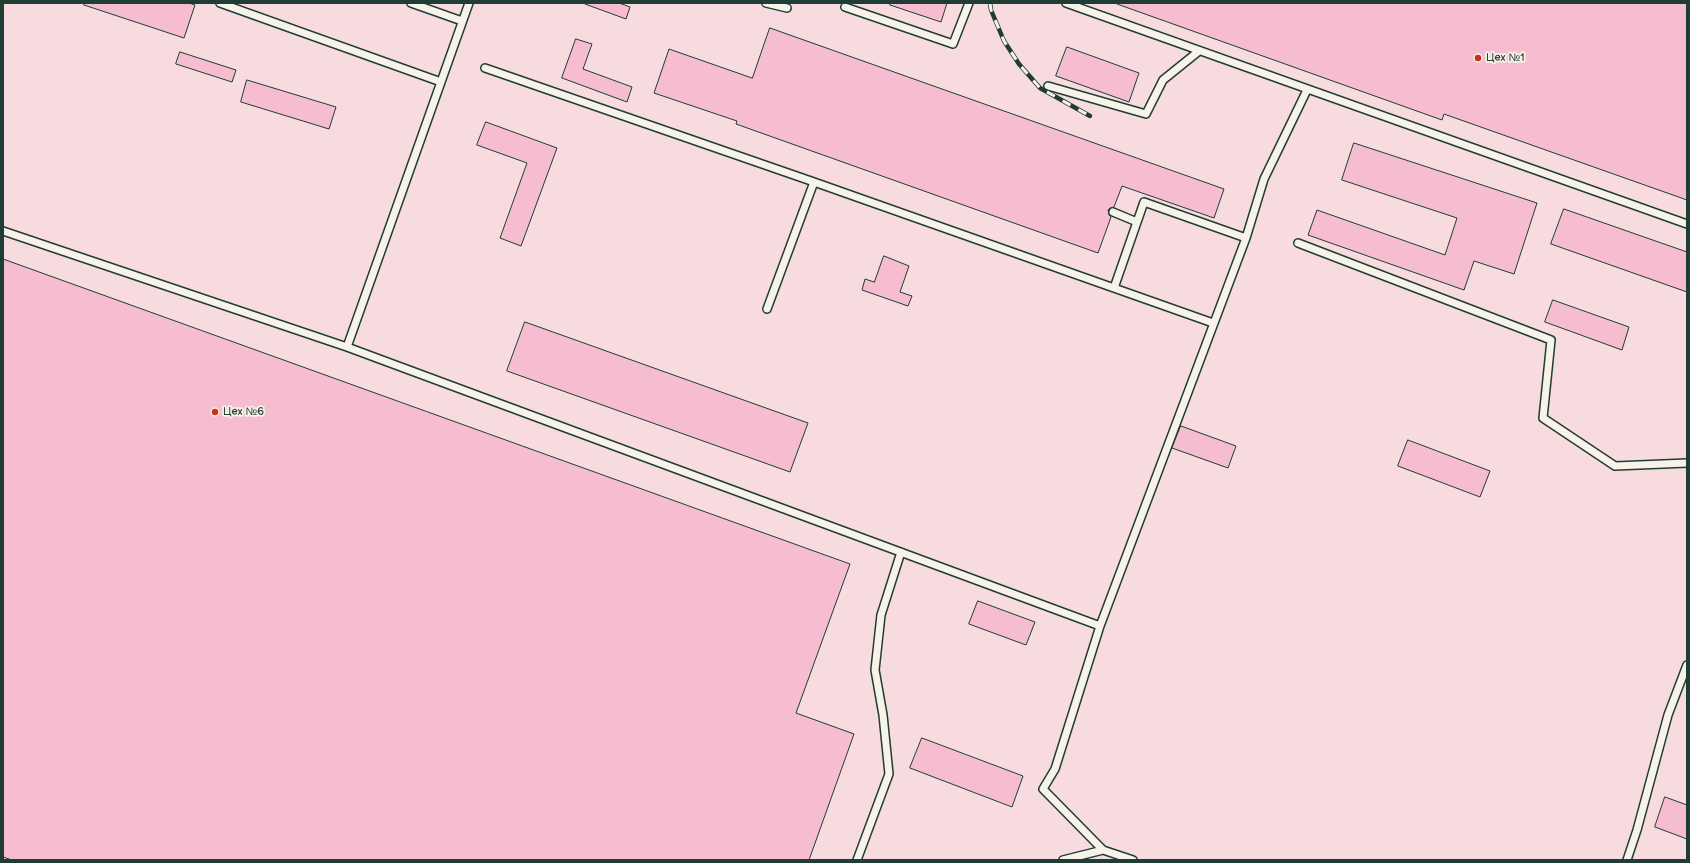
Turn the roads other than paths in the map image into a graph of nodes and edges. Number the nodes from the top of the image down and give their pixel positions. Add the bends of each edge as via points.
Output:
1 (220, 3) edge
2 (410, 3) edge
3 (469, 3) edge
4 (766, 3) edge
5 (969, 3) edge
6 (1066, 3) edge
7 (845, 7) dead end
8 (788, 8) dead end
9 (462, 21) junction
10 (1199, 51) junction
11 (485, 68) dead end
12 (441, 82) junction
13 (1048, 86) dead end
14 (1307, 90) junction
15 (814, 182) junction
16 (1113, 212) dead end
17 (1137, 222) junction
18 (1687, 224) edge
19 (3, 231) edge
20 (1246, 238) junction
21 (1298, 243) dead end
22 (1114, 288) junction
23 (767, 309) dead end
24 (1213, 323) junction
25 (347, 347) junction
26 (1687, 463) edge
27 (901, 552) junction
28 (1100, 626) junction
29 (1687, 665) edge
30 (1103, 850) junction
31 (857, 860) edge
32 (1063, 860) edge
33 (1133, 860) edge
34 (1627, 860) edge

1 - 12 lane
2 - 9 lane
3 - 9 lane
4 - 8 lane
5 - 7 lane via 953,44
6 - 10 lane
9 - 12 lane
10 - 13 lane via 1163,80 1146,114
10 - 14 lane
11 - 15 lane
12 - 25 lane
14 - 18 lane
14 - 20 lane via 1264,179
15 - 22 lane
15 - 23 lane
16 - 17 lane
17 - 20 lane via 1144,202
17 - 22 lane
19 - 25 lane
20 - 24 lane
21 - 26 lane via 1551,340 1543,418 1615,466
22 - 24 lane
24 - 28 lane
25 - 27 lane
27 - 28 lane
27 - 31 lane via 880,615 875,670 889,774
28 - 30 lane via 1054,769 1043,788
29 - 34 lane via 1668,715
30 - 32 lane
30 - 33 lane

